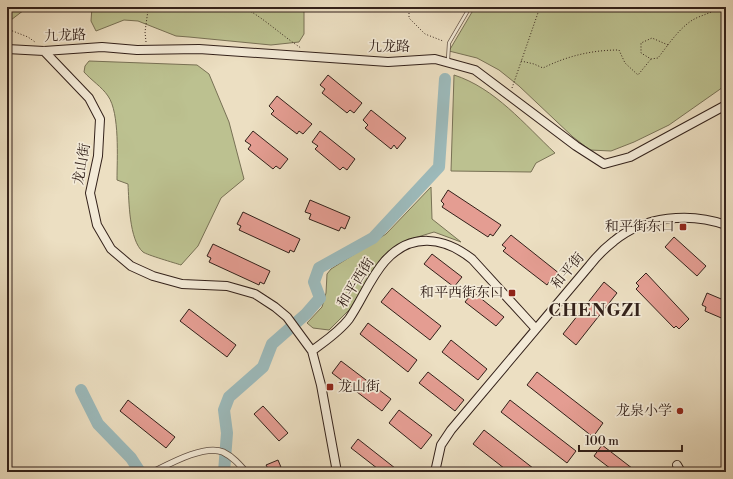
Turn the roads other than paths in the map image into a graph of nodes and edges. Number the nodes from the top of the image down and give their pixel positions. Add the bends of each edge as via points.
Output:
1 (470, 7) edge
2 (7, 49) edge
3 (44, 50) junction
4 (448, 62) junction
5 (726, 105) edge
6 (726, 225) edge
7 (536, 329) junction
8 (312, 351) junction
9 (153, 472) edge
10 (246, 472) edge
11 (337, 472) edge
12 (435, 472) edge

1 - 4 lane via 449,43
2 - 3 street, 九龙路
3 - 4 street, 九龙路 via 102,47 148,50 199,49 388,62 435,59
3 - 8 street, 龙山街 via 89,98 100,119 98,156 90,193 97,225 112,249 131,266 153,276 182,284 227,286 255,294 276,307
4 - 5 street, 九龙路 via 475,70 604,164 630,157
6 - 7 street, 和平街 via 703,218 684,217 658,221 630,230 602,251
7 - 8 street, 和平西街 via 472,259 446,243 426,240 401,248 385,261 348,320
7 - 12 street, 和平街 via 451,430 442,445
8 - 11 street, 龙山街
9 - 10 street via 206,450 221,451 233,458

